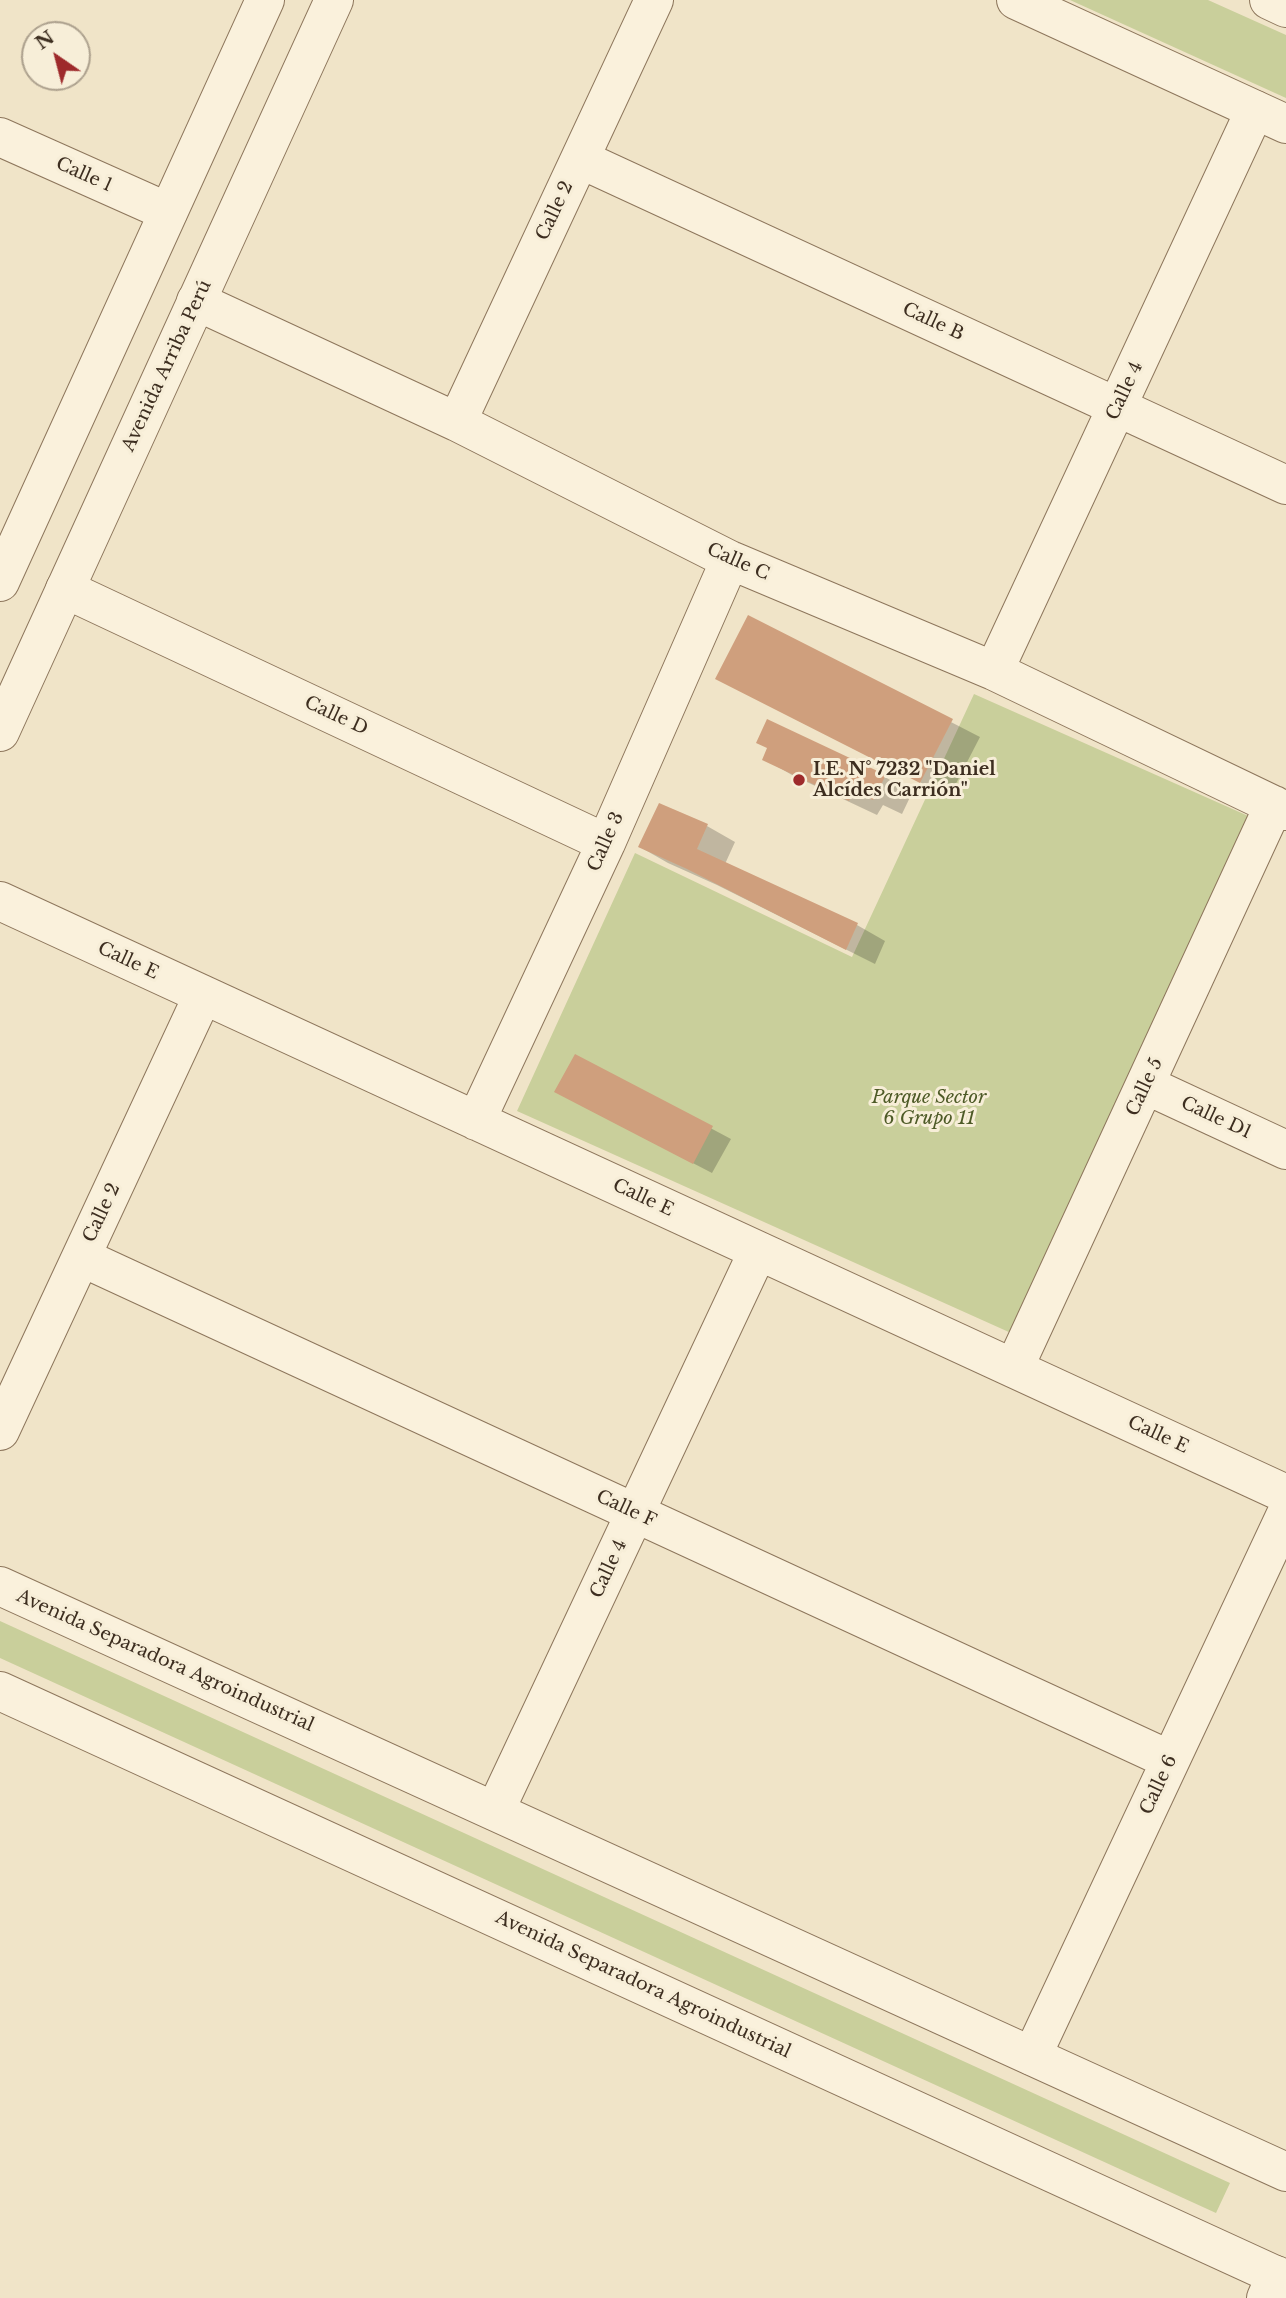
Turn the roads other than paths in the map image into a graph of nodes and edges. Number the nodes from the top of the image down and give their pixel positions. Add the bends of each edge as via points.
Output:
1 (265, 0) edge
2 (334, 0) edge
3 (654, 0) edge
4 (1016, 0) edge
5 (1269, 0) edge
6 (1286, 8) edge
7 (1270, 117) edge
8 (0, 137) edge
9 (580, 159) junction
10 (168, 212) junction
11 (196, 301) junction
12 (1118, 407) junction
13 (457, 422) junction
14 (1286, 485) edge
15 (730, 560) junction
16 (0, 582) edge
17 (65, 589) junction
18 (994, 671) junction
19 (0, 732) edge
20 (1280, 808) edge
21 (606, 843) junction
22 (0, 901) edge
23 (203, 995) junction
24 (1146, 1086) junction
25 (476, 1121) junction
26 (1286, 1150) edge
27 (758, 1251) junction
28 (81, 1257) junction
29 (1014, 1368) junction
30 (0, 1431) edge
31 (1286, 1494) edge
32 (635, 1513) junction
33 (1286, 1514) edge
34 (0, 1586) edge
35 (0, 1691) edge
36 (1170, 1760) junction
37 (495, 1811) junction
38 (1032, 2056) junction
39 (1286, 2172) edge
40 (1278, 2276) edge

1 - 10 street
2 - 11 street, Avenida Arriba Perú
3 - 9 street, Calle 2
4 - 7 street
5 - 6 street
7 - 12 street, Calle 4
8 - 10 street, Calle 1
9 - 12 street, Calle B
9 - 13 street, Calle 2
10 - 16 street
11 - 13 street, Calle C
11 - 17 street, Avenida Arriba Perú
12 - 14 street, Calle B
12 - 18 street, Calle 4
13 - 15 street, Calle C
15 - 18 street, Calle C
15 - 21 street, Calle 3
17 - 19 street, Avenida Arriba Perú
17 - 21 street, Calle D
18 - 20 street, Calle C
20 - 24 street, Calle 5
21 - 25 street, Calle 3
22 - 23 street, Calle E
23 - 25 street, Calle E
23 - 28 street, Calle 2
24 - 26 street, Calle D1
24 - 29 street, Calle 5
25 - 27 street, Calle E
27 - 29 street, Calle E
27 - 32 street, Calle 4
28 - 30 street, Calle 2
28 - 32 street, Calle F
29 - 31 street, Calle E
32 - 36 street, Calle F
32 - 37 street, Calle 4
33 - 36 street, Calle 6
34 - 37 street, Avenida Separadora Agroindustrial
35 - 40 street, Avenida Separadora Agroindustrial
36 - 38 street, Calle 6
37 - 38 street, Avenida Separadora Agroindustrial
38 - 39 street, Avenida Separadora Agroindustrial

